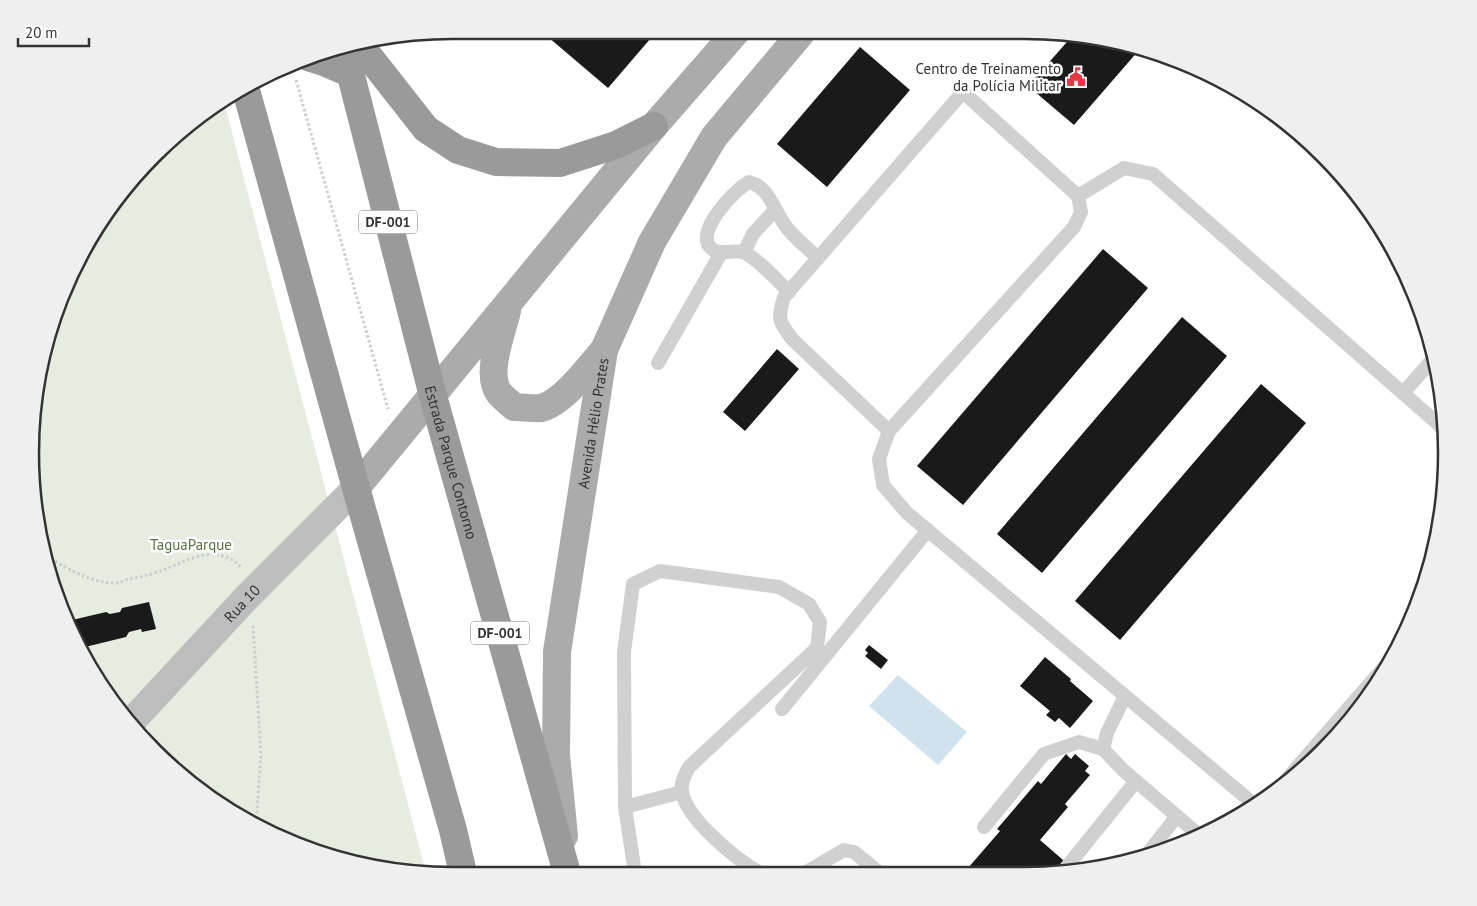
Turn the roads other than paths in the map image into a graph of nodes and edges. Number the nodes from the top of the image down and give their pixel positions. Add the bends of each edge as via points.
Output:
1 (730, 39) edge
2 (796, 39) edge
3 (363, 49) edge
4 (346, 60) edge
5 (302, 68) edge
6 (250, 93) edge
7 (654, 126) junction
8 (1078, 196) junction
9 (774, 211) junction
10 (721, 252) junction
11 (744, 252) junction
12 (818, 258) junction
13 (789, 292) junction
14 (508, 304) junction
15 (604, 350) junction
16 (658, 363) dead end
17 (1428, 364) edge
18 (1403, 393) junction
19 (433, 396) junction
20 (1436, 417) edge
21 (889, 431) junction
22 (356, 488) junction
23 (928, 530) junction
24 (1360, 695) edge
25 (1125, 696) junction
26 (782, 708) dead end
27 (135, 717) edge
28 (1103, 749) junction
29 (1310, 752) edge
30 (1136, 781) junction
31 (682, 792) junction
32 (1249, 801) edge
33 (625, 807) junction
34 (1177, 816) junction
35 (984, 827) dead end
36 (1194, 831) edge
37 (1153, 846) edge
38 (1069, 865) edge
39 (462, 867) edge
40 (566, 867) edge
41 (567, 867) edge
42 (633, 867) edge
43 (750, 867) edge
44 (815, 867) edge
45 (872, 867) edge

1 - 7 main road
2 - 15 main road, Avenida Hélio Prates via 714,137 652,242
3 - 7 highway via 426,129 458,150 496,162 560,163 616,145
4 - 5 highway via 321,61
4 - 19 highway, Estrada Parque Contorno / DF-001
6 - 22 highway
7 - 14 main road
8 - 12 lane via 963,92
8 - 18 lane via 1124,168 1153,174
8 - 21 lane via 1082,212 1074,228
9 - 10 lane via 767,194 757,184 748,182 742,185 716,214 706,236 709,246
9 - 11 lane via 753,234
9 - 12 lane via 787,229
10 - 11 lane
10 - 16 lane
11 - 13 lane
12 - 13 lane
13 - 21 lane via 784,297 780,321 792,339
14 - 15 main road via 493,364 498,392 514,407 541,408 555,401
14 - 19 main road
15 - 41 main road, Avenida Hélio Prates via 557,652 556,754
17 - 18 lane
18 - 20 lane
19 - 22 main road
19 - 40 highway, Estrada Parque Contorno / DF-001
21 - 23 lane via 879,459 883,485 907,513
22 - 27 street, Rua 10 via 248,596
22 - 39 highway
23 - 25 lane
23 - 26 lane
24 - 29 lane
25 - 28 lane
25 - 32 lane
28 - 30 lane
28 - 35 lane via 1079,742 1044,754
30 - 34 lane
30 - 38 lane
31 - 33 lane
31 - 33 lane via 682,780 689,767 817,648 820,622 809,604 779,586 660,571 633,584 624,652
31 - 43 lane via 691,812 705,830
33 - 42 lane
34 - 36 lane
34 - 37 lane
44 - 45 lane via 844,850 854,852

